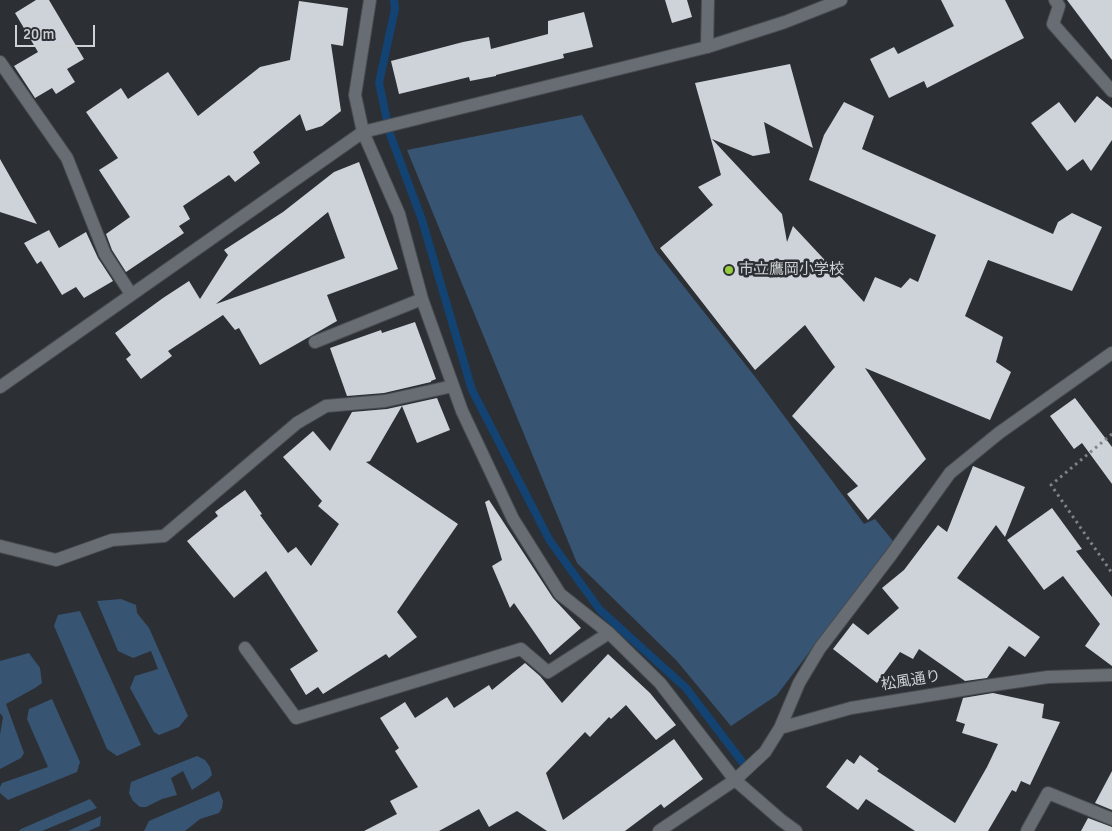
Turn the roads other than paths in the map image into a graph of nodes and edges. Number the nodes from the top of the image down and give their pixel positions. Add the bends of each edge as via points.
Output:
1 (370, 0) edge
2 (708, 0) edge
3 (841, 0) edge
4 (1056, 0) edge
5 (707, 47) junction
6 (0, 62) edge
7 (1112, 91) edge
8 (367, 131) junction
9 (132, 294) junction
10 (422, 299) junction
11 (314, 342) dead end
12 (1112, 353) edge
13 (453, 386) junction
14 (0, 387) edge
15 (0, 546) edge
16 (609, 633) junction
17 (245, 648) dead end
18 (1112, 675) edge
19 (780, 728) junction
20 (737, 777) junction
21 (1112, 819) edge
22 (659, 831) edge
23 (796, 831) edge
24 (1027, 831) edge

1 - 8 street via 355,95
2 - 5 street
3 - 5 street
4 - 7 street via 1059,6 1053,24
5 - 8 street
6 - 9 street via 67,158 105,254
8 - 9 street
8 - 10 street via 399,214
9 - 14 street
10 - 11 street
10 - 13 street
12 - 19 street via 999,433 950,473 820,648
13 - 15 street via 385,401 326,406 297,423 164,536 112,540 56,560
13 - 16 street via 513,519 560,594
16 - 17 street via 548,672 521,649 296,718
16 - 20 street via 660,683
18 - 19 street, 松風通り via 1048,677 986,686 851,708
19 - 20 street via 765,752
20 - 22 street
20 - 23 street
21 - 24 street via 1048,793

